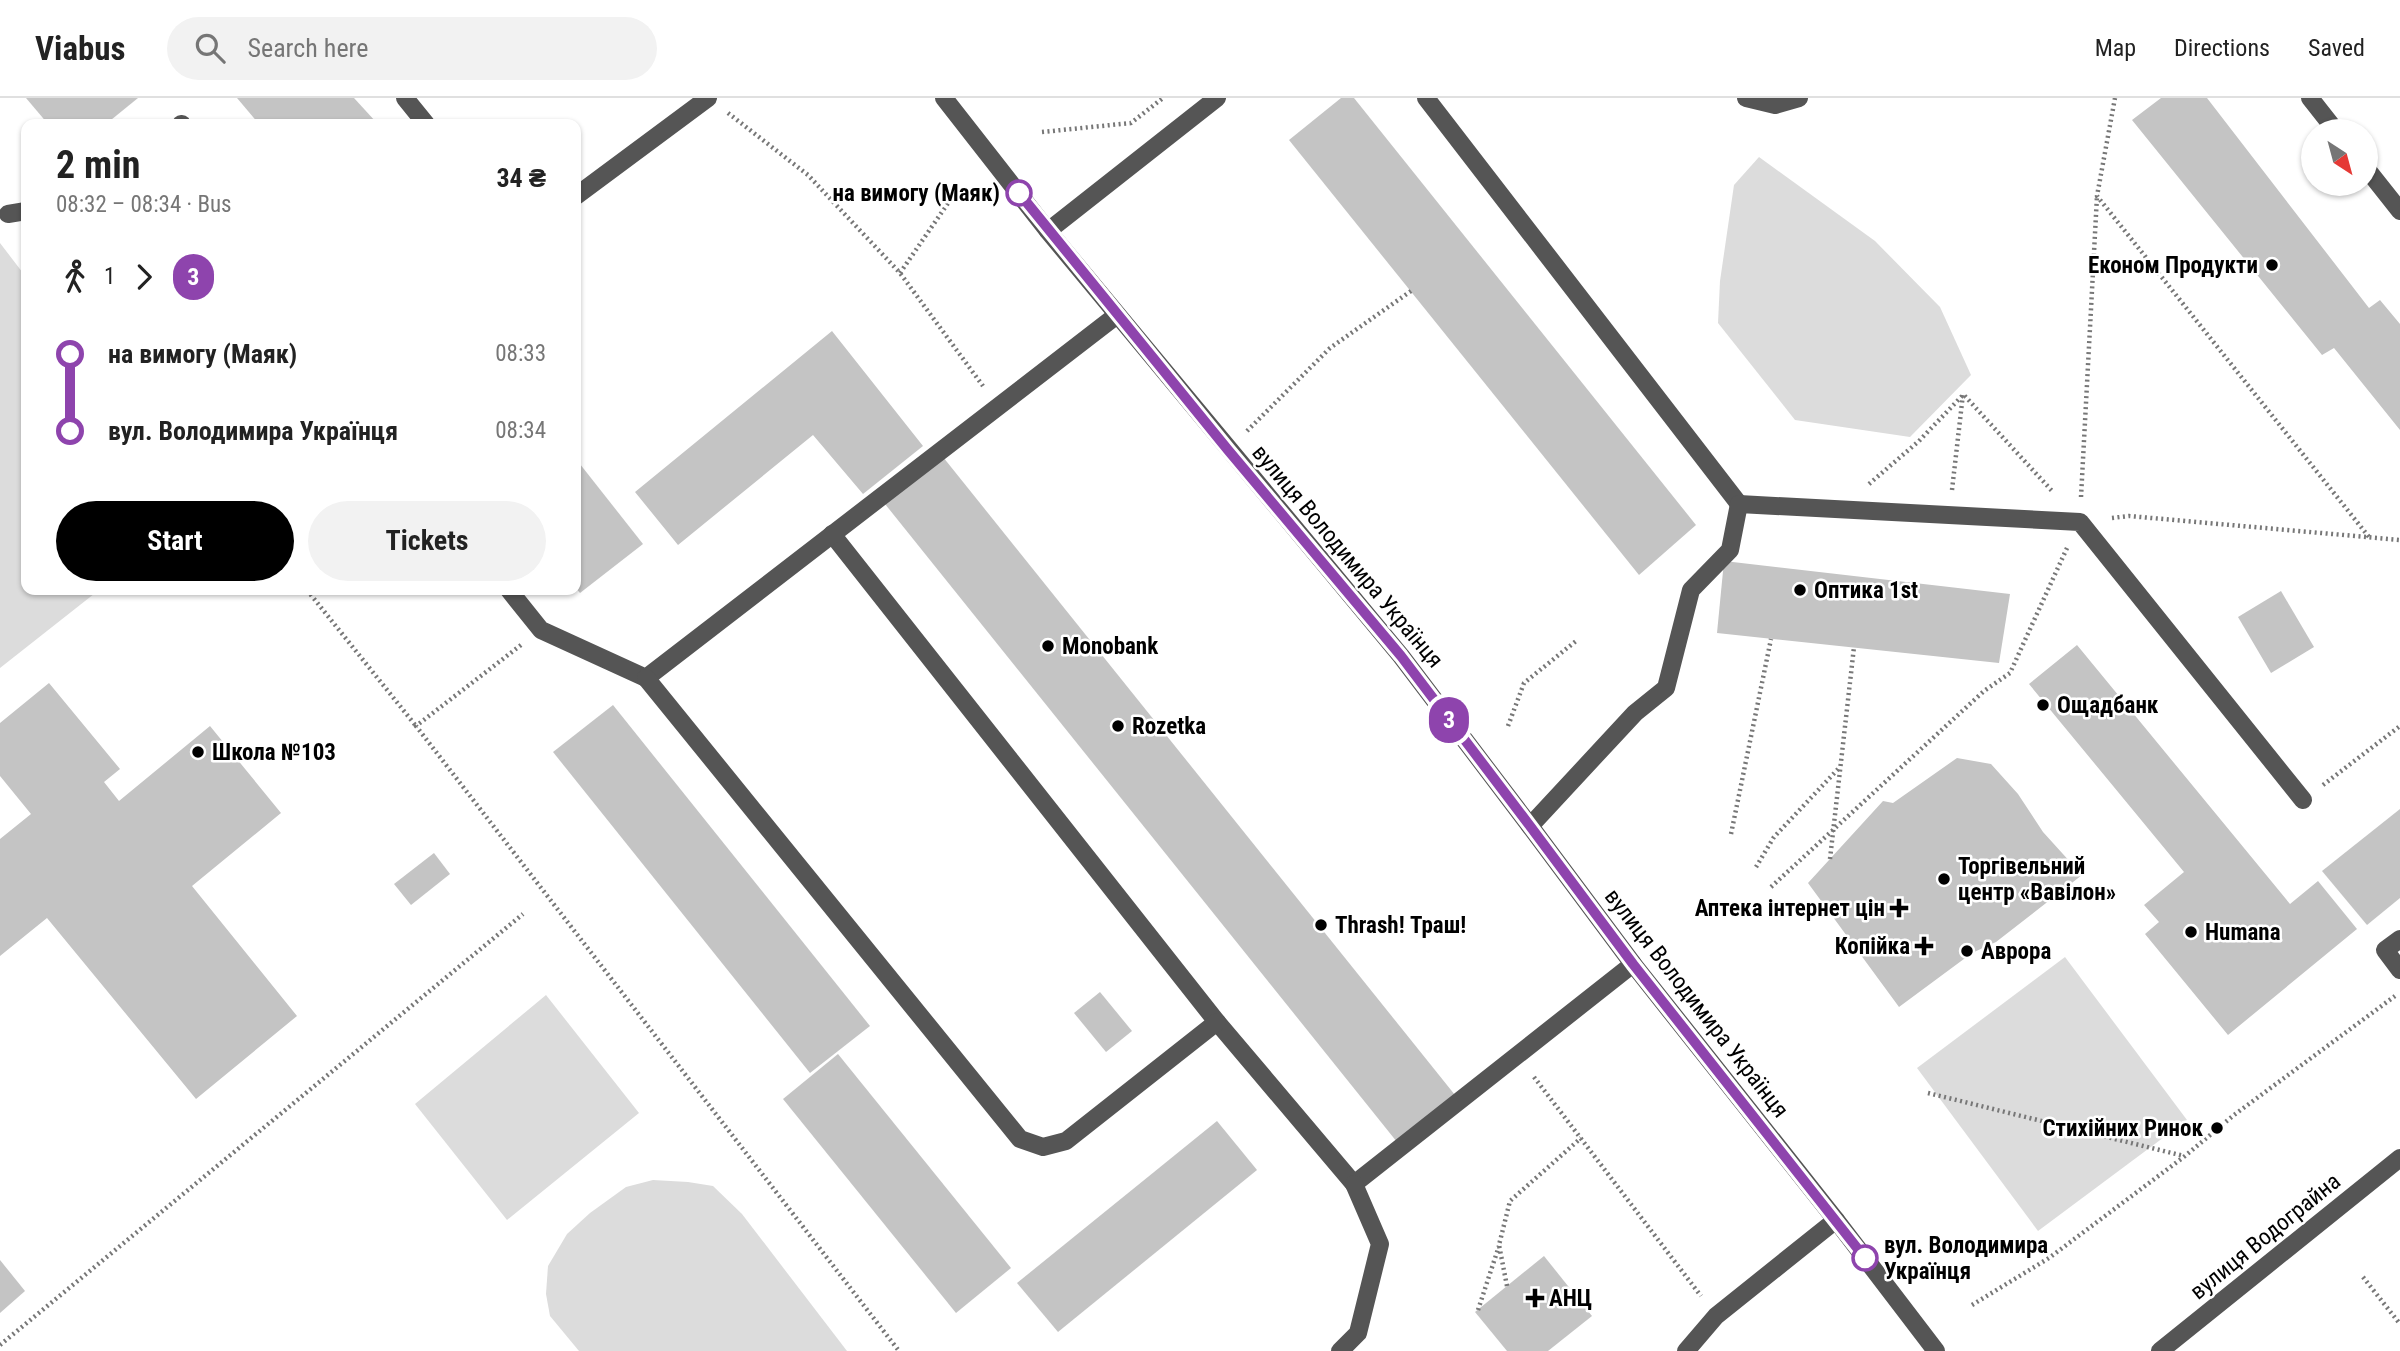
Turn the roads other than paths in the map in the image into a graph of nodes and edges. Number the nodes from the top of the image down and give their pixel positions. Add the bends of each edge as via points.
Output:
1 (405, 98) edge
2 (944, 98) edge
3 (1217, 98) edge
4 (1426, 98) edge
5 (1746, 98) edge
6 (1799, 98) edge
7 (2310, 98) edge
8 (714, 102) edge
9 (422, 119) edge
10 (2327, 119) edge
11 (2378, 183) edge
12 (581, 193) edge
13 (2400, 211) edge
14 (21, 212) edge
15 (8, 214) dead end
16 (1048, 231) junction
17 (1117, 315) junction
18 (1739, 504) junction
19 (832, 534) junction
20 (513, 595) edge
21 (646, 678) junction
22 (2302, 800) road end
23 (1530, 826) junction
24 (2400, 939) edge
25 (1633, 964) junction
26 (2400, 970) edge
27 (1217, 1022) junction
28 (2400, 1158) edge
29 (1354, 1184) junction
30 (1836, 1220) junction
31 (1340, 1351) edge
32 (1686, 1351) edge
33 (1936, 1351) edge
34 (2160, 1351) edge

1 - 9 street
2 - 16 street, вулиця Володимира Українця
3 - 16 street
4 - 18 street
5 - 6 street via 1775,105
7 - 10 street
8 - 12 street
11 - 13 street
14 - 15 street
16 - 17 street, вулиця Володимира Українця
17 - 19 street
17 - 23 street, вулиця Володимира Українця via 1401,656
18 - 22 street via 2080,522
18 - 23 street via 1730,550 1691,590 1666,688 1635,713
19 - 21 street
19 - 27 street
20 - 21 street via 541,630
21 - 27 street via 1020,1139 1043,1147 1066,1141
23 - 25 street, вулиця Володимира Українця
24 - 26 street via 2385,950
25 - 29 street
25 - 30 street, вулиця Володимира Українця
27 - 29 street
28 - 34 street, вулиця Водограйна
29 - 31 street via 1380,1244 1358,1333
30 - 32 street via 1716,1316
30 - 33 street, вулиця Володимира Українця

